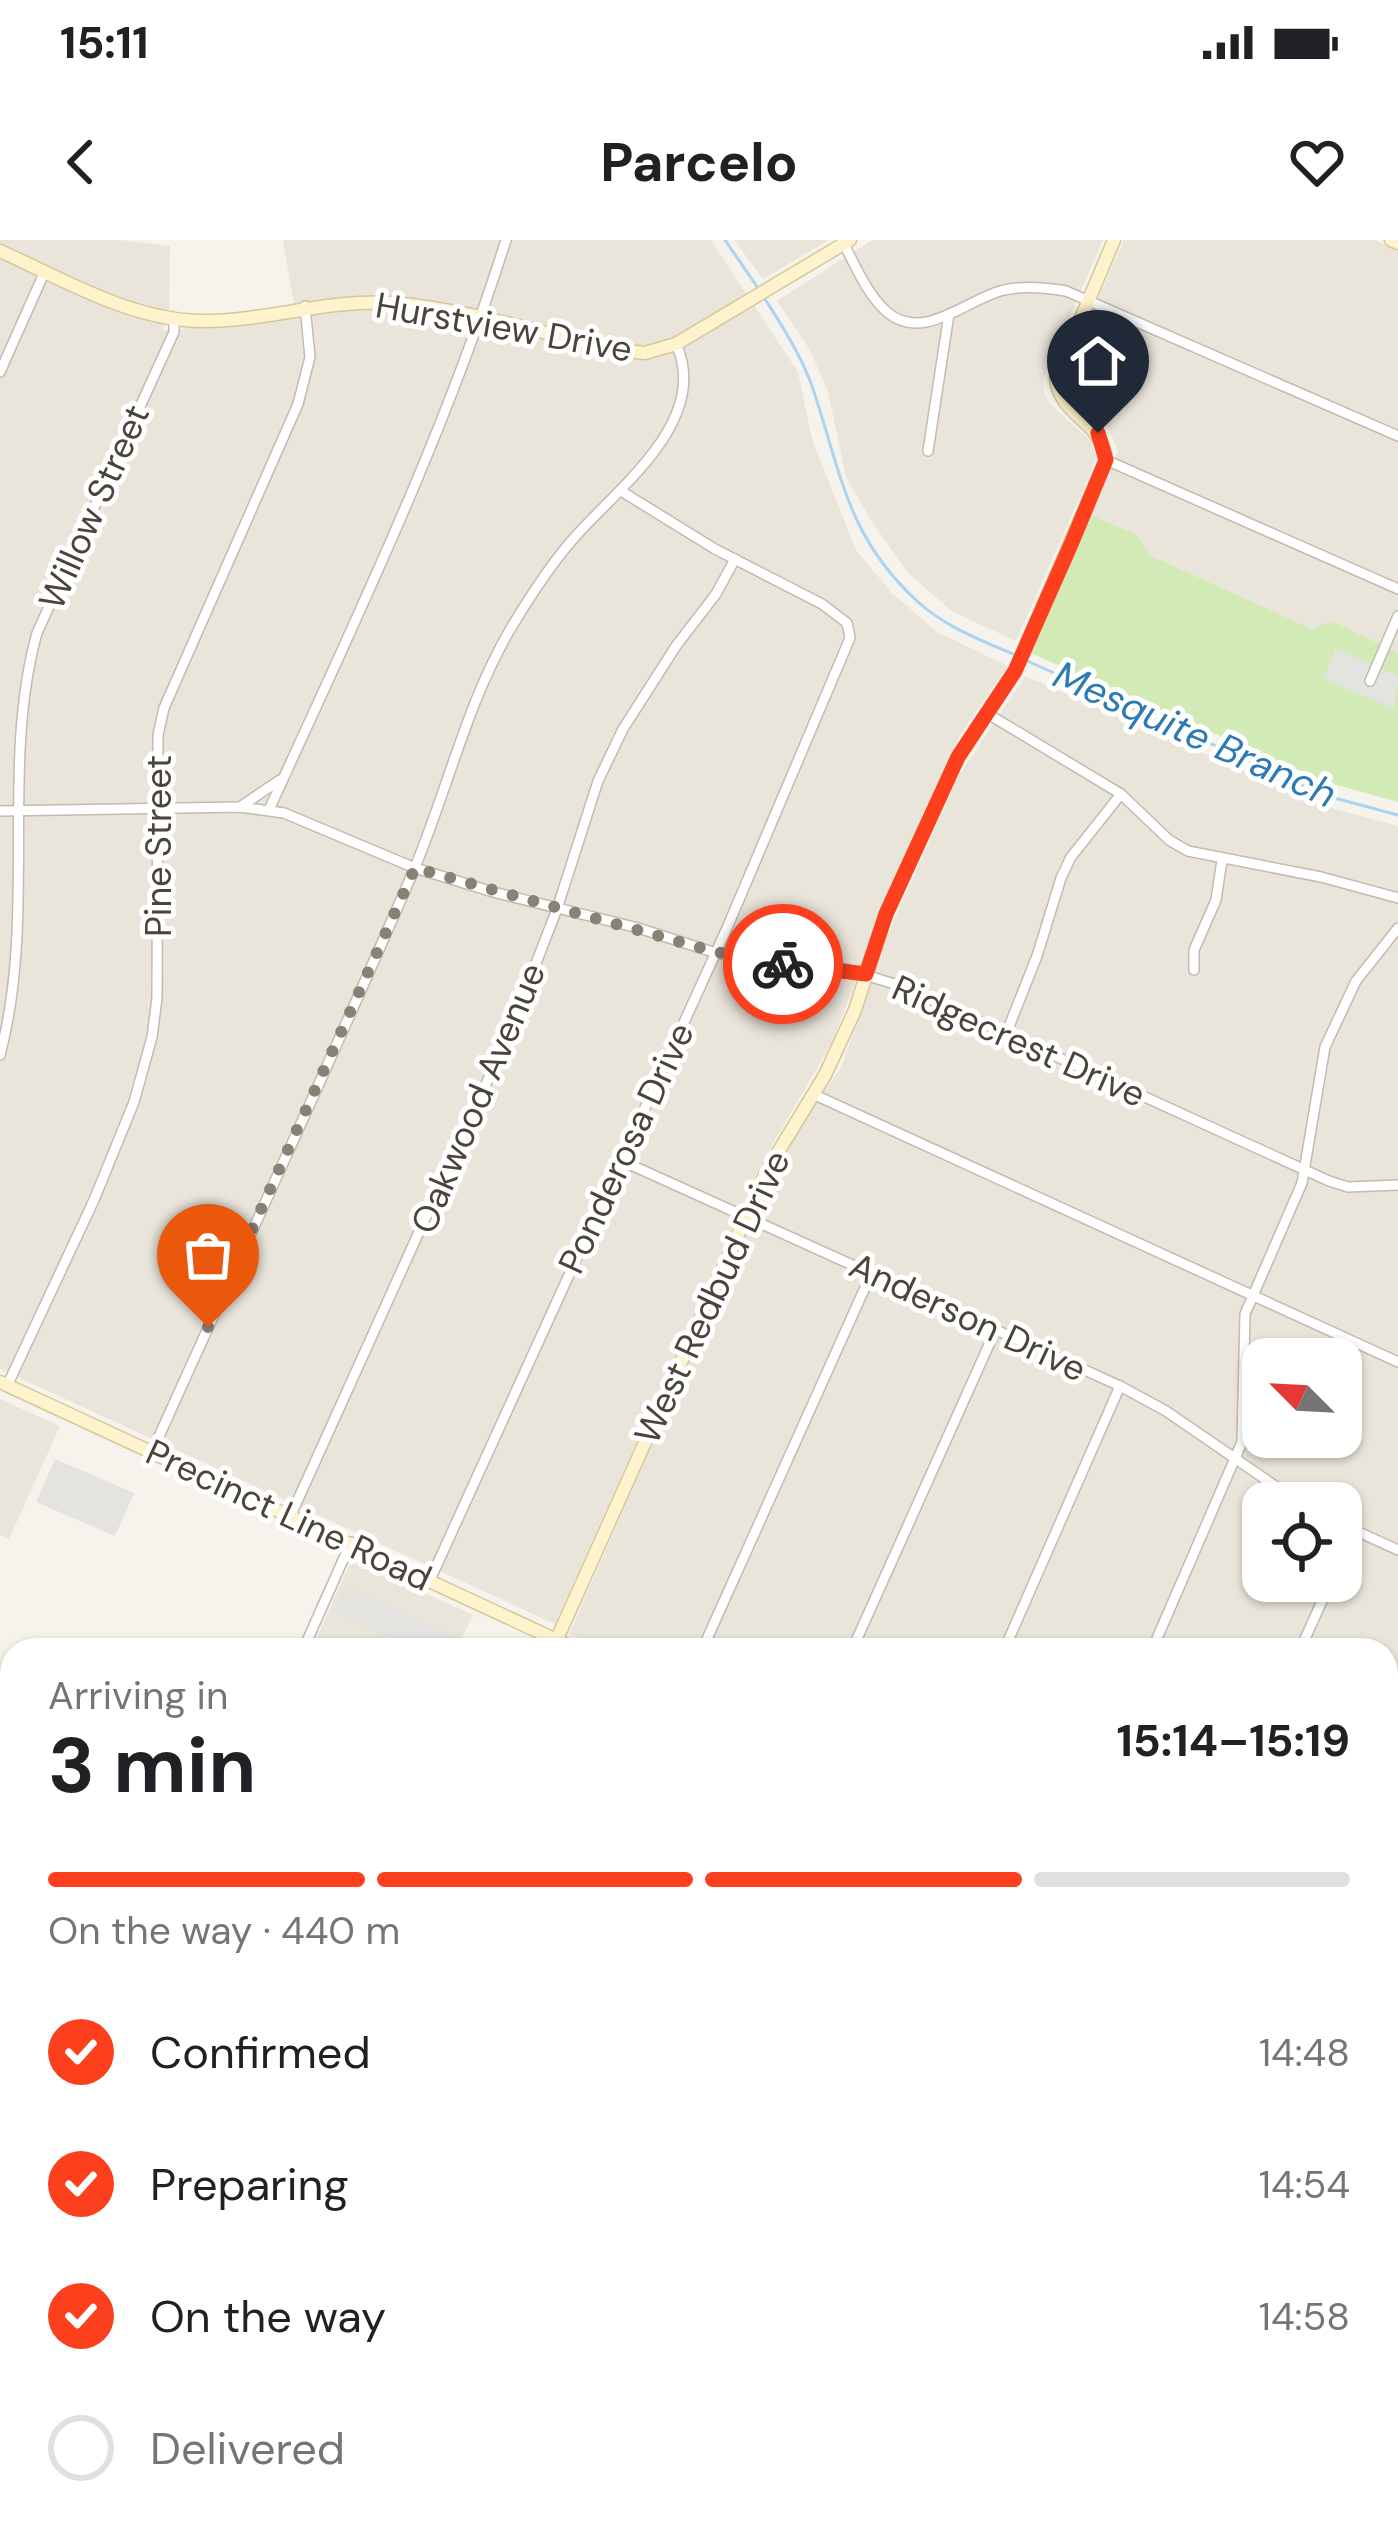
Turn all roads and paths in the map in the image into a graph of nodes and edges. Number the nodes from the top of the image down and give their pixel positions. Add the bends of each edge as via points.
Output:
1 (506, 240) edge
2 (1114, 240) edge
3 (845, 241) edge
4 (0, 251) edge
5 (45, 271) junction
6 (1088, 300) junction
7 (305, 307) junction
8 (949, 314) junction
9 (174, 319) junction
10 (481, 319) junction
11 (676, 344) junction
12 (0, 372) edge
13 (1398, 436) edge
14 (928, 452) dead end
15 (1106, 460) junction
16 (621, 491) junction
17 (735, 560) junction
18 (1398, 589) edge
19 (1398, 616) edge
20 (1370, 680) dead end
21 (988, 714) junction
22 (284, 776) junction
23 (1121, 794) junction
24 (158, 807) junction
25 (240, 807) junction
26 (268, 810) junction
27 (0, 811) edge
28 (15, 811) junction
29 (1222, 860) junction
30 (415, 868) junction
31 (1398, 898) edge
32 (557, 909) junction
33 (1398, 928) edge
34 (716, 952) junction
35 (1194, 970) dead end
36 (866, 974) junction
37 (1006, 1034) junction
38 (0, 1055) edge
39 (815, 1095) junction
40 (620, 1160) junction
41 (1306, 1171) junction
42 (1398, 1185) edge
43 (747, 1216) junction
44 (872, 1273) junction
45 (1252, 1296) junction
46 (995, 1329) junction
47 (1398, 1362) edge
48 (4, 1384) edge
49 (1120, 1387) junction
50 (152, 1452) junction
51 (1235, 1461) junction
52 (1268, 1482) edge
53 (291, 1515) junction
54 (1362, 1534) edge
55 (351, 1542) junction
56 (1398, 1550) edge
57 (430, 1580) junction
58 (1322, 1602) edge
59 (308, 1638) edge
60 (542, 1638) edge
61 (558, 1638) edge
62 (707, 1638) edge
63 (857, 1638) edge
64 (1009, 1638) edge
65 (1157, 1638) edge
66 (1305, 1638) edge

1 - 10 street
2 - 6 street
3 - 8 street via 889,314 912,324
3 - 11 street, Hurstview Drive
4 - 5 street, Hurstview Drive
5 - 9 street, Hurstview Drive via 118,305
5 - 12 street
6 - 8 street via 1023,288
6 - 13 street
6 - 15 street via 1058,367 1057,392 1098,433
7 - 9 street, Hurstview Drive
7 - 10 street, Hurstview Drive via 394,303
7 - 24 street, Pine Street via 310,357 298,404 164,708
8 - 14 street
9 - 28 street, Willow Street via 29,655 13,723
10 - 11 street, Hurstview Drive via 636,353
10 - 22 street via 394,536
11 - 16 street via 686,386 679,412
15 - 18 street
15 - 21 street, West Redbud Drive via 1015,671
16 - 17 street, Ponderosa Drive
16 - 30 street via 572,540 510,629
17 - 32 street, Oakwood Avenue via 623,729 577,837
17 - 34 street, Ponderosa Drive via 822,604 847,623 850,638
19 - 20 street
21 - 23 street
21 - 36 street, West Redbud Drive via 949,777
22 - 25 street
22 - 26 street
23 - 29 street via 1169,840
23 - 37 street via 1071,857
24 - 25 street, Ridgecrest Drive
24 - 28 street, Ridgecrest Drive
24 - 48 street, Pine Street via 157,998 145,1065 94,1200
25 - 26 street, Ridgecrest Drive
26 - 30 street, Ridgecrest Drive
27 - 28 street, Ridgecrest Drive
28 - 38 street, Willow Street via 15,946
29 - 31 street
29 - 35 street
30 - 32 street, Ridgecrest Drive
30 - 50 street
32 - 34 street, Ridgecrest Drive
32 - 53 street, Oakwood Avenue
33 - 41 street via 1333,1023
34 - 36 street, Ridgecrest Drive
34 - 40 street, Ponderosa Drive
36 - 37 street, Ridgecrest Drive
36 - 39 street, West Redbud Drive
37 - 41 street, Ridgecrest Drive
39 - 43 street, West Redbud Drive
39 - 45 street
40 - 43 street, Anderson Drive
40 - 57 street, Ponderosa Drive
41 - 42 street, Ridgecrest Drive via 1348,1187
41 - 45 street
43 - 44 street, Anderson Drive
43 - 61 street, West Redbud Drive
44 - 46 street, Anderson Drive
44 - 62 street
45 - 47 street
45 - 51 street via 1242,1332 1245,1428
46 - 49 street, Anderson Drive
46 - 63 street
48 - 50 street, Precinct Line Road
49 - 51 street, Anderson Drive
49 - 64 street
50 - 53 street, Precinct Line Road
51 - 52 street, Anderson Drive
51 - 65 street
53 - 55 street, Precinct Line Road
54 - 56 street
55 - 57 street, Precinct Line Road
55 - 59 street
57 - 60 street, Precinct Line Road
58 - 66 street

